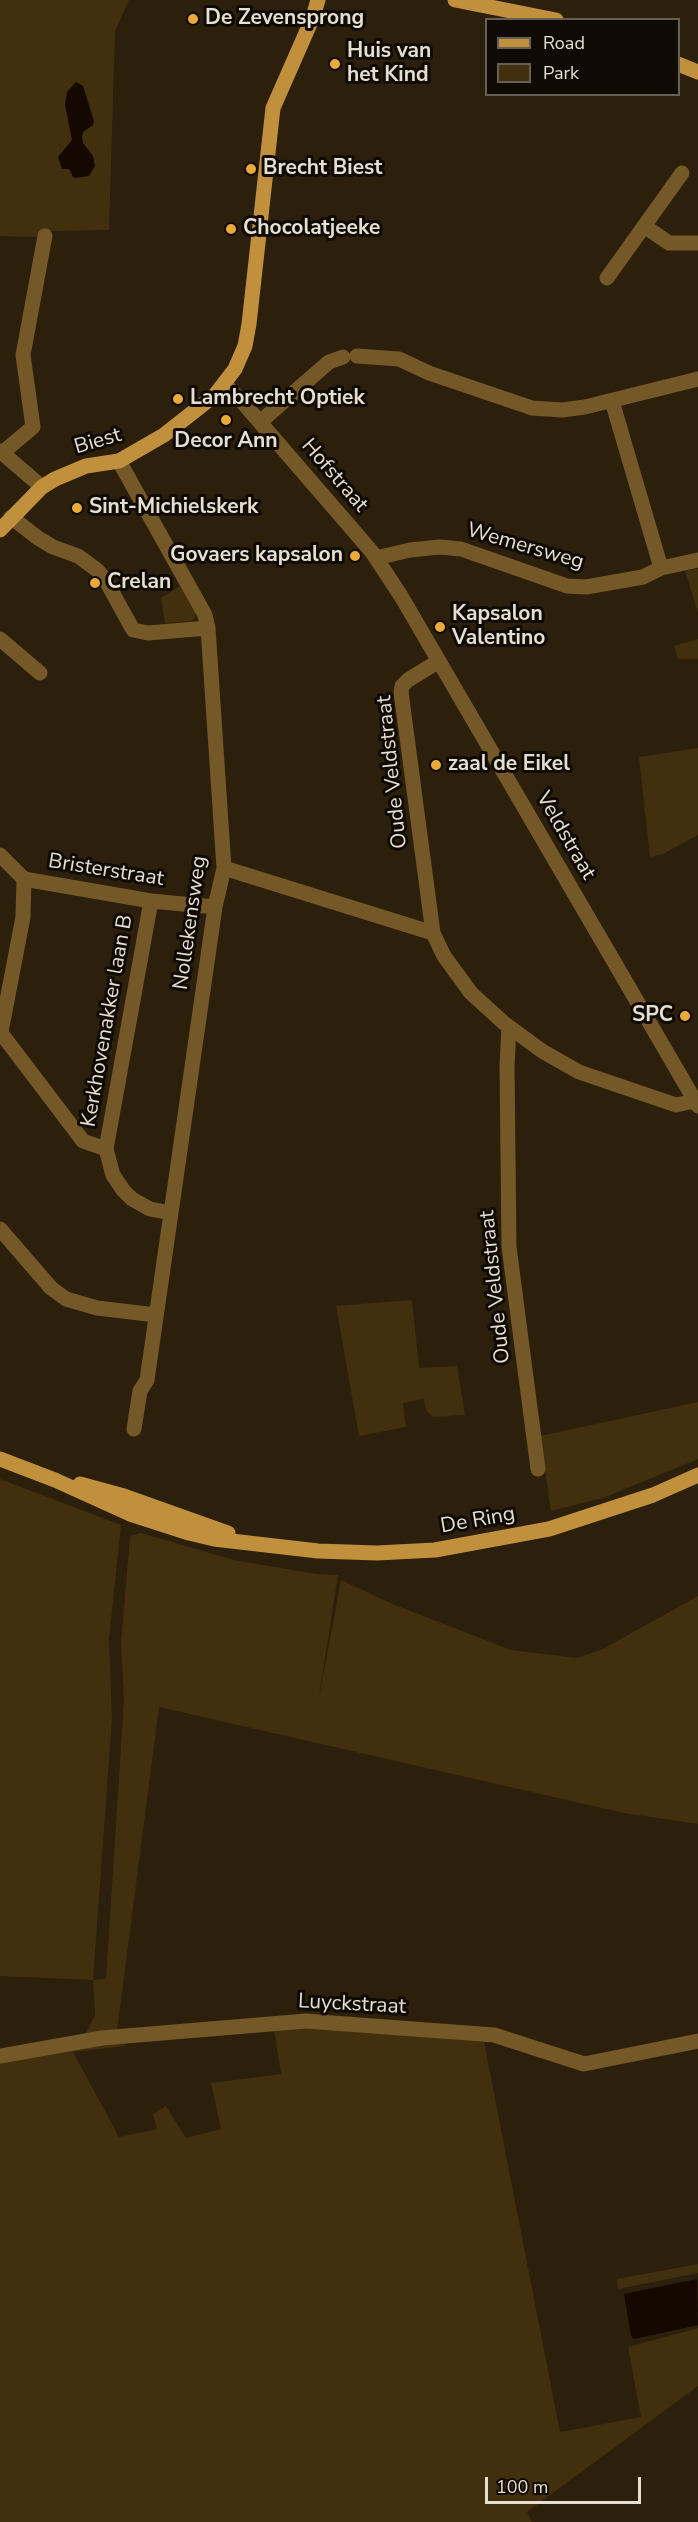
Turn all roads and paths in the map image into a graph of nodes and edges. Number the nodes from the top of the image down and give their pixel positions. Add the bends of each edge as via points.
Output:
1 (318, 0) edge
2 (455, 0) edge
3 (492, 3) edge
4 (548, 18) edge
5 (680, 65) edge
6 (698, 72) edge
7 (682, 173) dead end
8 (644, 226) junction
9 (45, 236) dead end
10 (698, 243) edge
11 (607, 278) dead end
12 (698, 379) edge
13 (224, 384) junction
14 (612, 401) junction
15 (260, 422) junction
16 (1, 452) edge
17 (119, 461) junction
18 (42, 487) junction
19 (11, 517) junction
20 (0, 530) edge
21 (376, 558) junction
22 (698, 560) edge
23 (661, 568) junction
24 (208, 628) junction
25 (0, 639) edge
26 (439, 661) junction
27 (40, 673) dead end
28 (0, 855) edge
29 (224, 868) junction
30 (24, 879) junction
31 (151, 901) junction
32 (215, 906) junction
33 (433, 933) junction
34 (4, 994) edge
35 (509, 1028) junction
36 (1, 1035) edge
37 (697, 1104) edge
38 (106, 1149) junction
39 (171, 1213) junction
40 (0, 1229) edge
41 (156, 1315) junction
42 (134, 1429) dead end
43 (0, 1459) edge
44 (538, 1469) dead end
45 (698, 1475) edge
46 (698, 2041) edge
47 (0, 2056) edge

1 - 13 main road, Biest via 273,108 249,324 241,353
2 - 3 main road
3 - 4 main road
5 - 6 main road
7 - 8 street
8 - 10 street via 669,243
8 - 11 street
9 - 16 street via 23,355 33,427
12 - 14 street
13 - 15 street, Hofstraat
13 - 17 main road, Biest via 164,435
14 - 15 street via 562,410 532,408 399,359 350,356 329,362
14 - 23 street
15 - 21 street, Hofstraat
16 - 18 street
17 - 18 main road, Biest via 86,466
17 - 24 street, Nollekensweg via 205,615
18 - 19 main road, Biest
19 - 20 main road, Biest
19 - 24 street via 38,538 78,556 97,570 133,630 148,633
21 - 23 street, Wemersweg via 440,547 461,549 567,586 586,587 643,577
21 - 26 street, Veldstraat
22 - 23 street, Wemersweg
24 - 29 street, Nollekensweg
25 - 27 street
26 - 33 street, Oude Veldstraat via 408,680 401,692
26 - 37 street, Veldstraat
28 - 30 street, Bristerstraat
29 - 32 street, Nollekensweg
29 - 33 street
30 - 31 street, Bristerstraat
30 - 34 street via 23,917
31 - 32 street, Bristerstraat
31 - 38 street, Kerkhovenakker laan B
32 - 39 street, Nollekensweg
33 - 35 street, Oude Veldstraat via 466,986
34 - 36 street
35 - 37 street, Oude Veldstraat via 579,1072 676,1105
35 - 44 street, Oude Veldstraat via 509,1247
36 - 38 street via 83,1141
38 - 39 street via 113,1175 128,1195 150,1209
39 - 41 street, Nollekensweg
40 - 41 street via 51,1288 66,1299 88,1306
41 - 42 street, Nollekensweg via 147,1380 140,1391
43 - 45 main road, De Ring via 130,1514 189,1533 318,1551 377,1553 456,1546 549,1529 653,1495
46 - 47 street, Luyckstraat via 584,2064 494,2035 306,2021 102,2038

